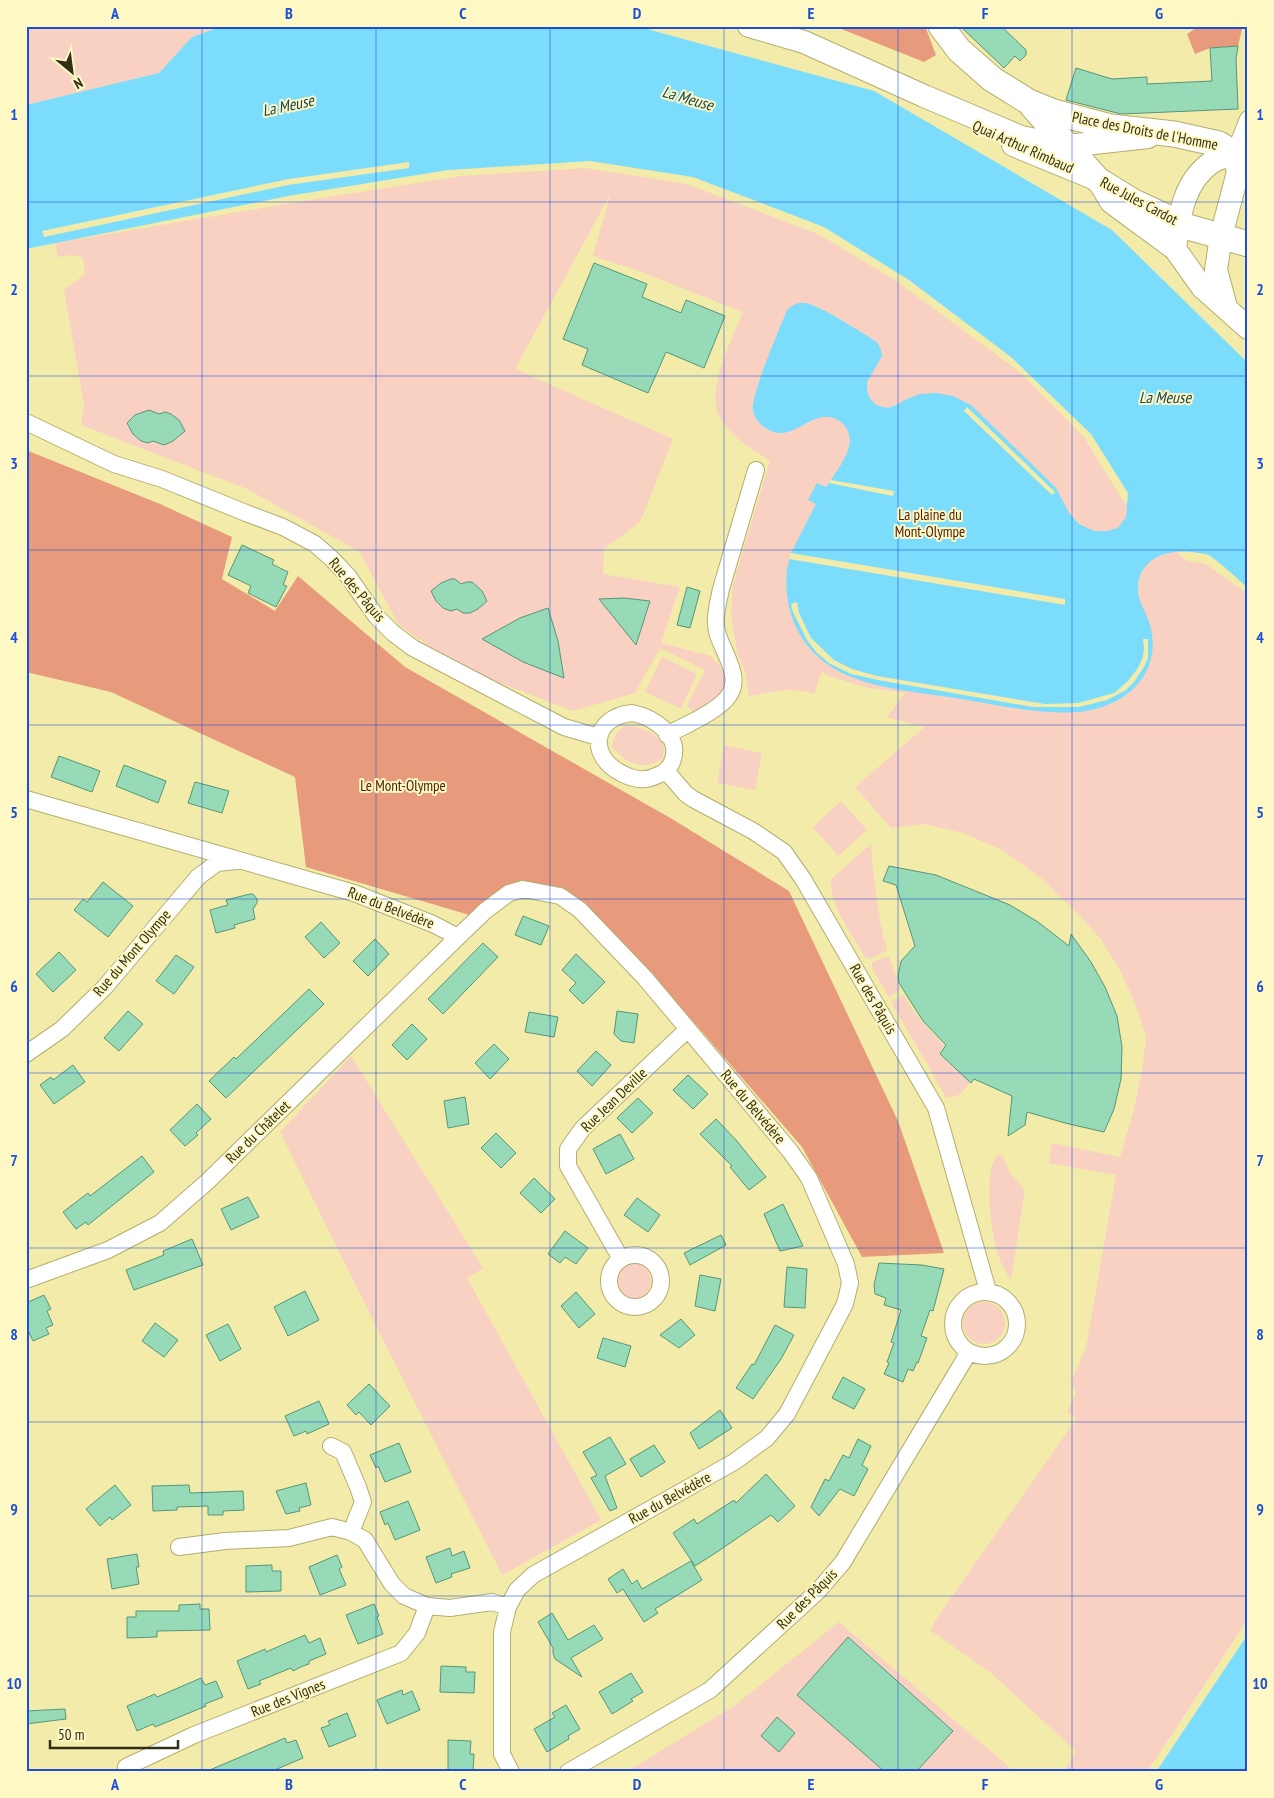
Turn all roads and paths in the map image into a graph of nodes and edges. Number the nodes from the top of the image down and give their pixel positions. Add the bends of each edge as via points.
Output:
1 (750, 26) edge
2 (941, 26) edge
3 (924, 96) junction
4 (1028, 102) junction
5 (1054, 112) joint
6 (1248, 119) edge
7 (1174, 134) junction
8 (1068, 146) junction
9 (1241, 158) edge
10 (1098, 180) junction
11 (1178, 222) junction
12 (1221, 236) junction
13 (1248, 244) edge
14 (1175, 249) junction
15 (1226, 307) junction
16 (1248, 328) edge
17 (26, 422) edge
18 (756, 470) dead end
19 (668, 735) junction
20 (598, 737) junction
21 (666, 771) junction
22 (26, 799) edge
23 (241, 860) junction
24 (458, 937) junction
25 (688, 1029) junction
26 (26, 1054) edge
27 (621, 1259) dead end
28 (26, 1280) edge
29 (988, 1291) junction
30 (969, 1352) junction
31 (331, 1446) dead end
32 (351, 1532) junction
33 (179, 1547) dead end
34 (427, 1606) junction
35 (508, 1607) junction
36 (126, 1766) dead end
37 (511, 1772) edge
38 (568, 1772) edge

1 - 3 main road, Quai Arthur Rimbaud via 804,42
2 - 4 main road, Rue Jules Cardot via 959,50 979,68
3 - 8 main road, Quai Arthur Rimbaud via 1021,136
3 - 10 main road, Quai Arthur Rimbaud via 988,134
4 - 5 main road, Rue Jules Cardot
4 - 8 main road, Rue Jules Cardot
5 - 7 main road, Place des Droits de l'Homme via 1111,127
6 - 9 street
7 - 8 main road, Quai Arthur Rimbaud
7 - 9 main road, Place des Droits de l'Homme via 1219,144
8 - 10 main road, Rue Jules Cardot
9 - 11 main road via 1214,161 1196,176
9 - 12 main road
10 - 11 main road, Rue Jules Cardot via 1132,201
10 - 14 main road via 1111,202
11 - 12 main road, Rue Jules Cardot
11 - 14 main road
12 - 13 main road, Rue Jules Cardot
12 - 15 main road via 1216,270
14 - 15 main road via 1202,287
15 - 16 main road
17 - 20 street, Rue des Pâquis via 114,464 162,479 283,527 315,544 348,576 376,616 413,648 564,727
18 - 19 street via 716,609 717,633 734,679 733,691 721,704
19 - 20 street via 649,718 632,713 615,717
19 - 21 street via 675,748 674,758
20 - 21 street via 601,755 631,778 644,779
21 - 29 street, Rue des Pâquis via 693,799 753,831 784,852 803,879 936,1108
22 - 23 street, Rue du Belvédère
23 - 24 street, Rue du Belvédère via 354,893
23 - 26 street, Rue du Mont Olympe via 217,863 198,877 105,987 62,1029
24 - 25 street, Rue du Belvédère via 509,893 523,889 560,896 580,910
24 - 28 street, Rue du Châtelet via 208,1182 160,1223 108,1250
25 - 27 street, Rue Jean Deville via 583,1128 568,1149 568,1166
25 - 35 street, Rue du Belvédère via 809,1178 846,1264 850,1283 845,1304 787,1414 767,1438 734,1462 533,1575 517,1590
29 - 30 street via 967,1296 954,1314 954,1336
29 - 30 street via 1005,1298 1011,1305 1016,1314 1015,1334 1004,1350 996,1354 987,1356
30 - 38 street, Rue des Pâquis via 843,1562 818,1591 710,1690
31 - 32 street via 343,1452 363,1502
32 - 33 street via 332,1527 289,1538
32 - 34 street via 365,1540 392,1584 404,1596
34 - 35 street via 450,1608 492,1602
34 - 36 street, Rue des Vignes via 417,1633 401,1653 194,1735
35 - 37 street, Rue du Belvédère via 502,1632 502,1754

